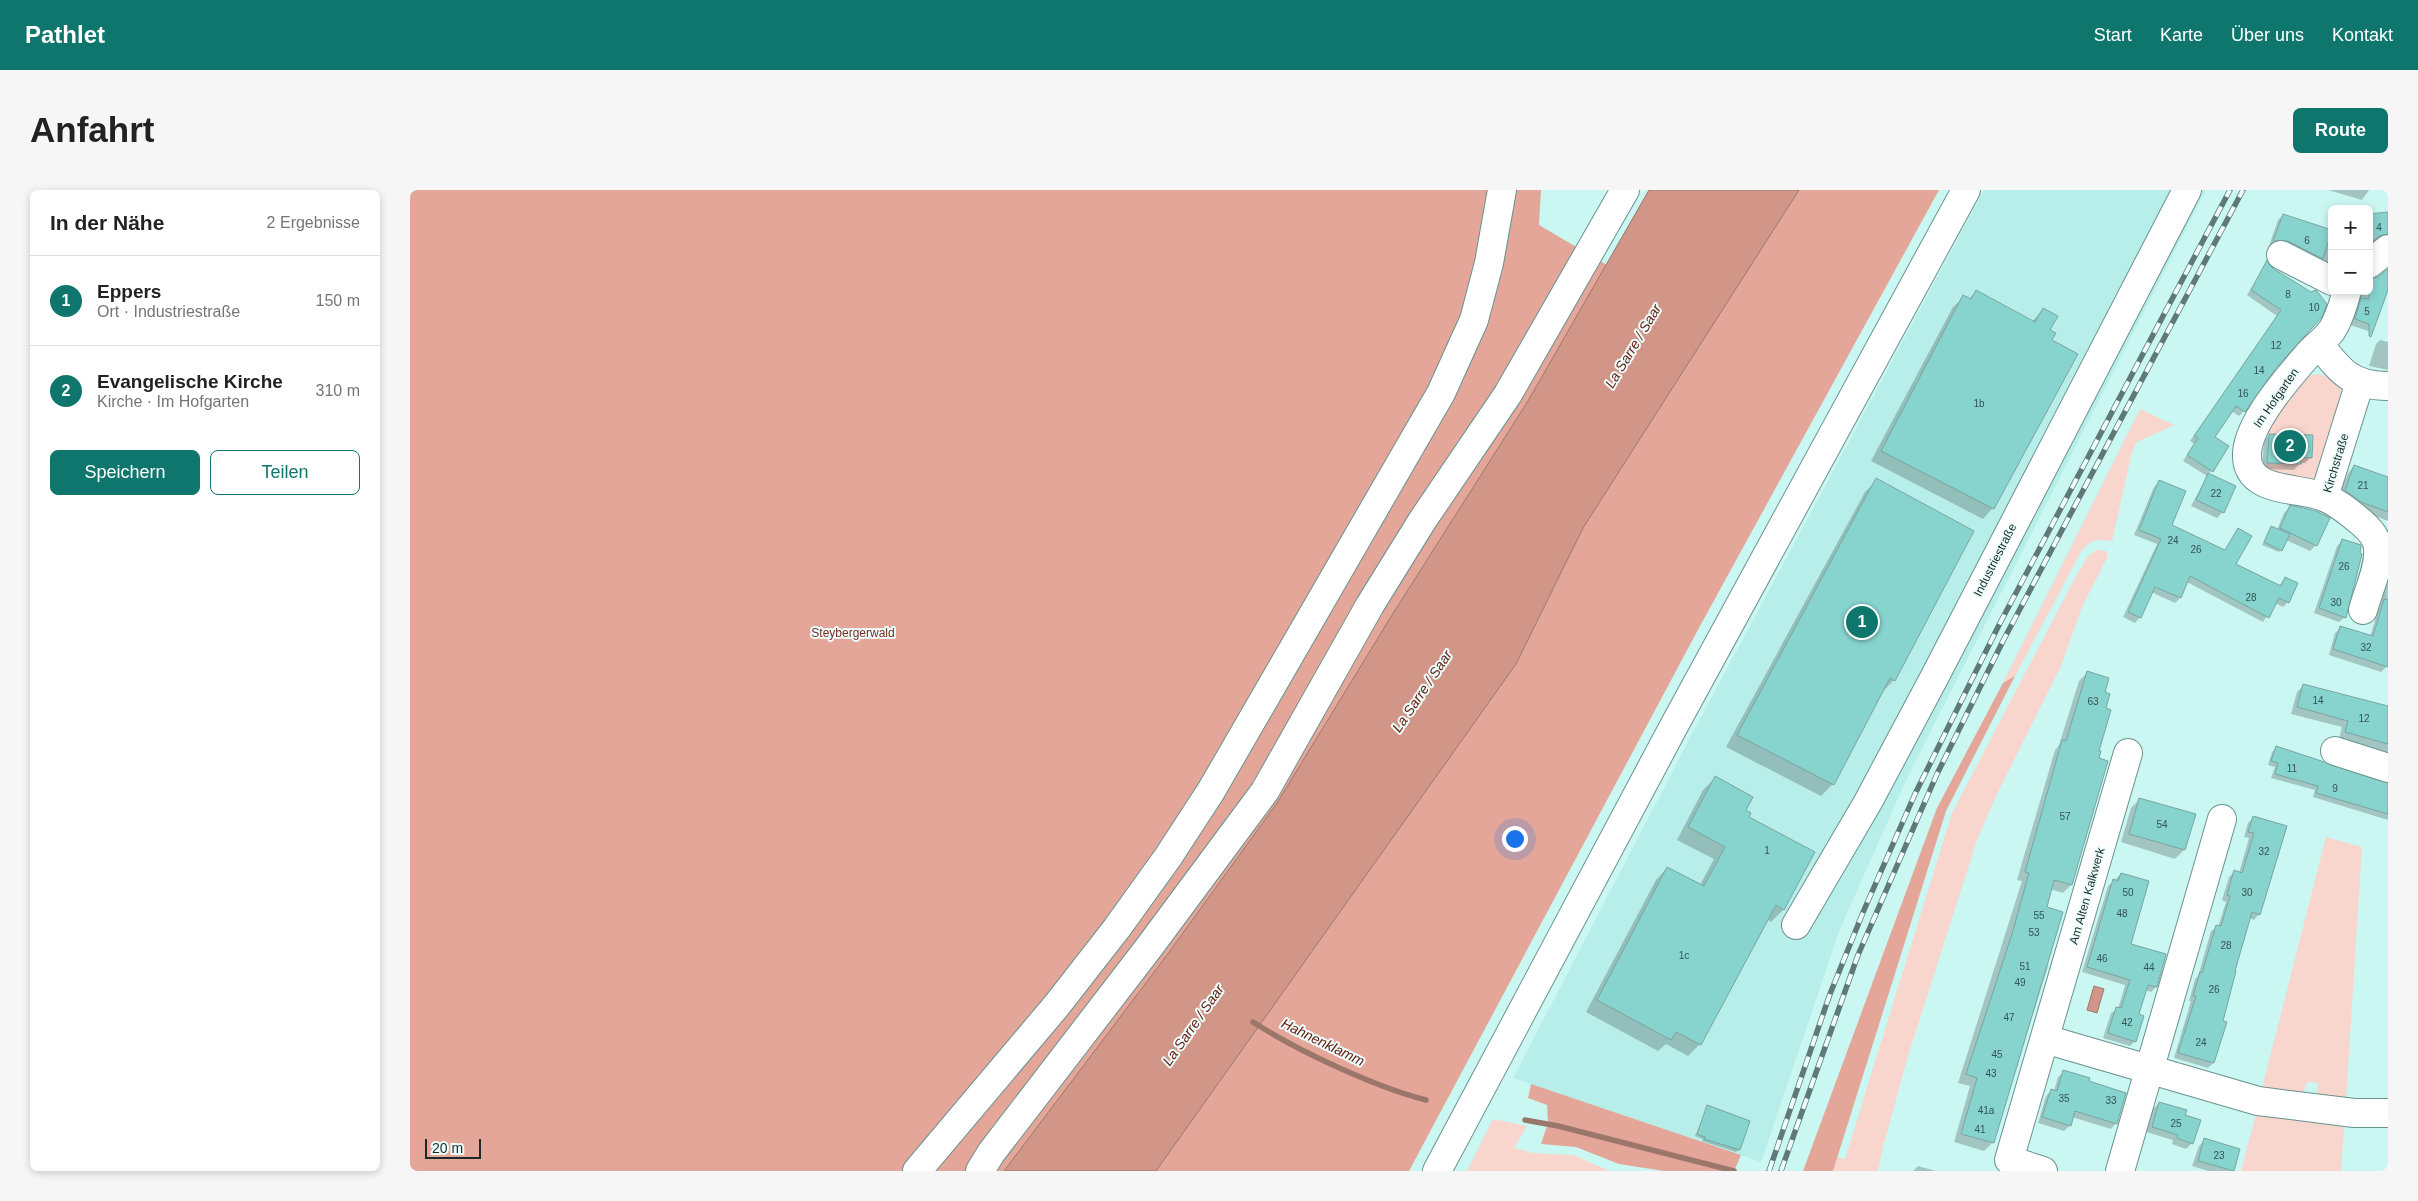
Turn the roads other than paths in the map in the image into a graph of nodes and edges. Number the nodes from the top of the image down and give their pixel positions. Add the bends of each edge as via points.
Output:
1 (1502, 190) edge
2 (1625, 190) edge
3 (1966, 190) edge
4 (2187, 190) edge
5 (2388, 249) edge
6 (2281, 255) dead end
7 (2373, 261) edge
8 (2328, 279) edge
9 (2346, 295) edge
10 (2319, 344) junction
11 (2360, 382) junction
12 (2388, 386) edge
13 (2324, 497) junction
14 (2363, 610) dead end
15 (2335, 751) dead end
16 (2128, 753) dead end
17 (2388, 768) edge
18 (2222, 819) dead end
19 (1796, 925) dead end
20 (2045, 1039) junction
21 (2149, 1071) junction
22 (2388, 1113) edge
23 (917, 1171) edge
24 (980, 1171) edge
25 (1437, 1171) edge
26 (2043, 1171) edge
27 (2120, 1171) edge

1 - 23 street via 1489,263 1474,320 1441,393 1211,791 1117,928 1057,1005
2 - 24 street via 1508,394 1370,605 1265,791
3 - 25 street
4 - 19 street, Industriestraße via 1868,802
5 - 7 street
6 - 8 street
9 - 10 street, Im Hofgarten via 2338,320
10 - 11 street via 2339,369
10 - 13 street, Im Hofgarten via 2269,404 2250,438 2247,452 2251,471 2266,484
11 - 12 street
11 - 13 street, Kirchstraße
13 - 14 street, Kirchstraße via 2353,516 2374,536 2378,547
15 - 17 street
16 - 20 street, Am Alten Kalkwerk
18 - 21 street
20 - 21 street
20 - 26 street, Am Alten Kalkwerk via 2009,1160
21 - 22 street via 2258,1101 2354,1113
21 - 27 street

